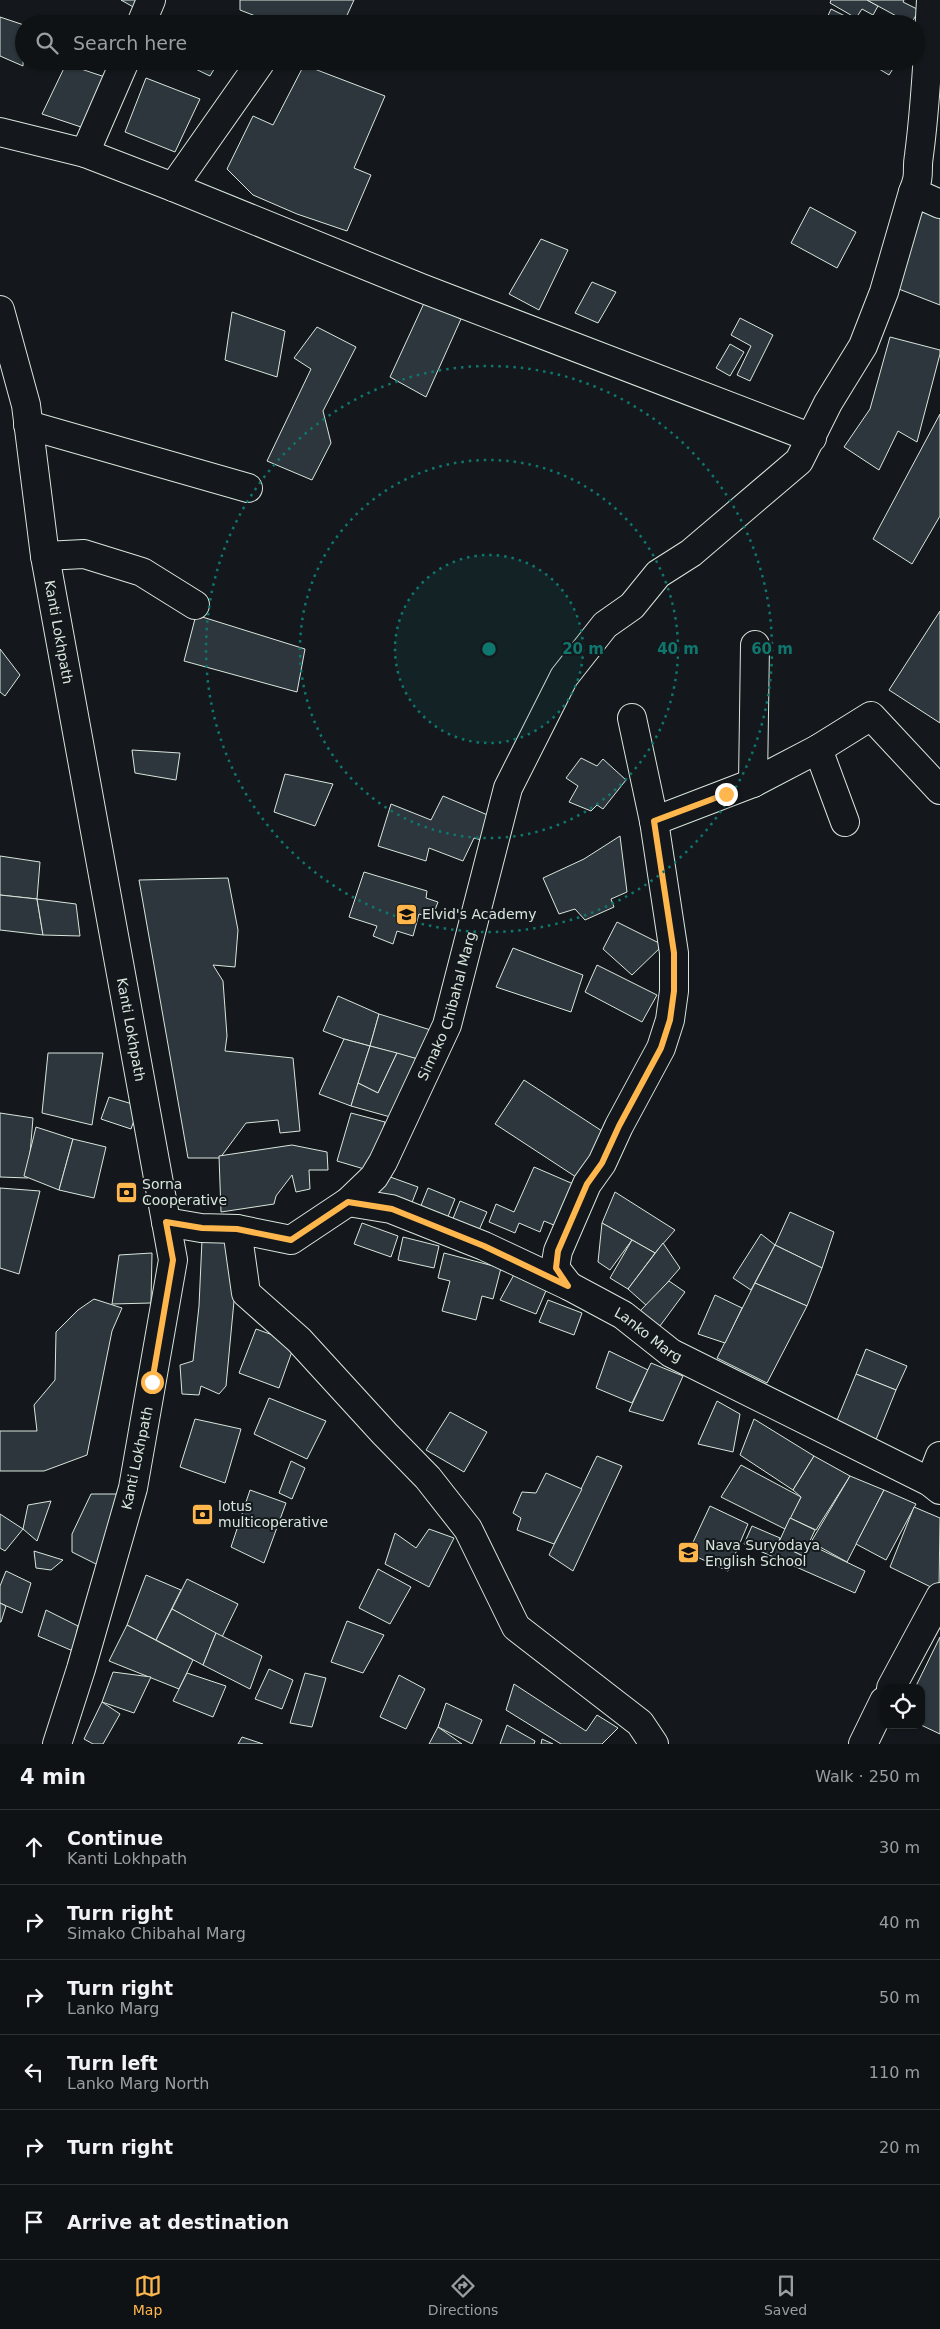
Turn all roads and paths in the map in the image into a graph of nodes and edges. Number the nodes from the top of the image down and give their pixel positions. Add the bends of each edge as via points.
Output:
1 (151, 0) edge
2 (931, 0) edge
3 (145, 15) edge
4 (121, 70) edge
5 (255, 70) edge
6 (0, 132) edge
7 (86, 153) junction
8 (174, 187) junction
9 (913, 192) junction
10 (940, 204) edge
11 (0, 310) edge
12 (28, 425) junction
13 (812, 438) junction
14 (248, 488) dead end
15 (45, 556) junction
16 (195, 605) dead end
17 (755, 646) dead end
18 (632, 718) dead end
19 (818, 749) junction
20 (754, 783) junction
21 (940, 790) edge
22 (654, 821) junction
23 (845, 822) dead end
24 (348, 1202) junction
25 (166, 1222) junction
26 (237, 1229) junction
27 (568, 1286) junction
28 (940, 1456) edge
29 (935, 1486) edge
30 (940, 1597) edge
31 (893, 1684) edge
32 (880, 1709) edge
33 (57, 1744) edge
34 (654, 1744) edge
35 (863, 1744) edge

1 - 3 street
2 - 9 street, Simako Chibahal Marg via 924,121 918,158 920,176
4 - 7 street
5 - 8 street
6 - 7 street
7 - 8 street
8 - 13 street via 421,288
9 - 10 street
9 - 13 street, Simako Chibahal Marg via 884,292 863,346 828,403
11 - 12 street, Kanti Lokhpath via 26,405
12 - 14 street
12 - 15 street, Kanti Lokhpath
13 - 24 street, Simako Chibahal Marg via 799,461 690,553 658,574 632,606 605,625 564,677 508,788 447,1025 383,1162 374,1177
15 - 16 street via 84,554 142,572
15 - 25 street, Kanti Lokhpath
17 - 20 street
18 - 22 street
19 - 20 street
19 - 21 street via 871,716
19 - 23 street
20 - 22 street
22 - 27 street via 674,953 670,1020 661,1048 602,1163 587,1184 558,1251 556,1268
24 - 26 street, Simako Chibahal Marg via 291,1240
24 - 27 street, Lanko Marg via 392,1209 484,1246
25 - 26 street, Simako Chibahal Marg
25 - 33 street, Kanti Lokhpath via 173,1260 133,1488
26 - 34 street via 246,1294 299,1340 428,1478 468,1529 516,1627 640,1723
27 - 29 street, Lanko Marg via 622,1315 672,1353
28 - 29 street
30 - 31 street
32 - 35 street

